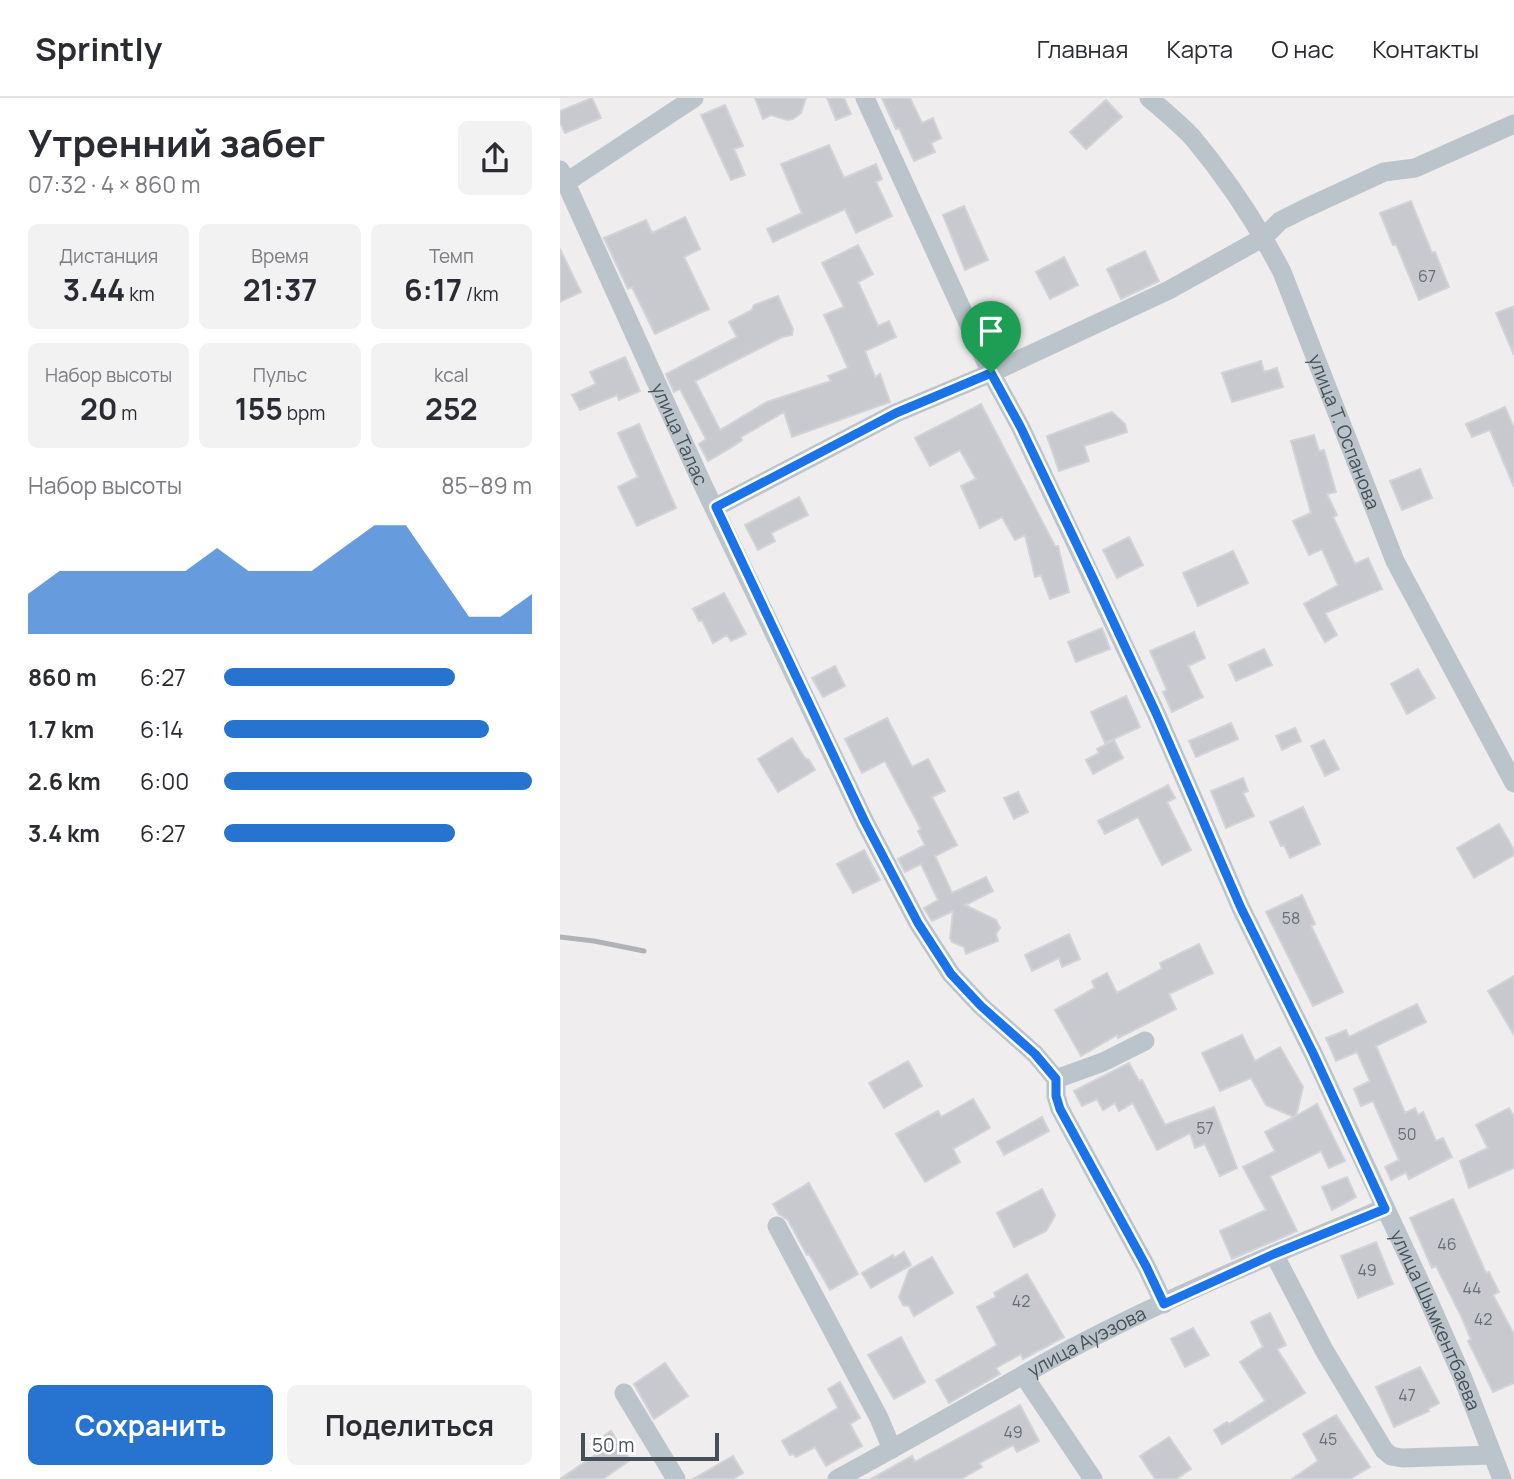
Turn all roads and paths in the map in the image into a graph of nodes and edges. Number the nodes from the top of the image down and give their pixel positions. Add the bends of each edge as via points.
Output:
1 (694, 98) edge
2 (865, 98) edge
3 (1149, 98) edge
4 (1514, 124) edge
5 (563, 176) edge
6 (1264, 237) junction
7 (991, 373) junction
8 (716, 507) junction
9 (1514, 783) edge
10 (1145, 1041) dead end
11 (1056, 1079) junction
12 (1385, 1209) junction
13 (777, 1226) dead end
14 (1274, 1254) junction
15 (1164, 1304) junction
16 (1024, 1376) junction
17 (624, 1393) dead end
18 (892, 1449) junction
19 (1491, 1455) junction
20 (676, 1479) edge
21 (837, 1479) edge
22 (1093, 1479) edge
23 (1502, 1479) edge

1 - 5 street
2 - 7 street, улица Шымкентбаева
3 - 6 street, улица Т. Оспанова via 1191,136
4 - 6 street via 1415,169 1384,173 1357,184 1280,221
5 - 8 street, улица Талас
6 - 7 street via 1169,290
6 - 9 street, улица Т. Оспанова via 1282,272 1395,561
7 - 8 street via 896,413
7 - 12 street, улица Шымкентбаева via 1091,574 1241,908
8 - 11 street, улица Талас via 865,822 918,923 951,974
10 - 11 street
11 - 15 street via 1060,1109
12 - 14 street, улица Ауэзова
12 - 19 street, улица Шымкентбаева via 1462,1376
13 - 18 street
14 - 15 street, улица Ауэзова
14 - 19 street via 1384,1450 1402,1458
15 - 16 street, улица Ауэзова
16 - 18 street, улица Ауэзова
16 - 22 street
17 - 20 street
18 - 21 street, улица Ауэзова
19 - 23 street, улица Шымкентбаева

